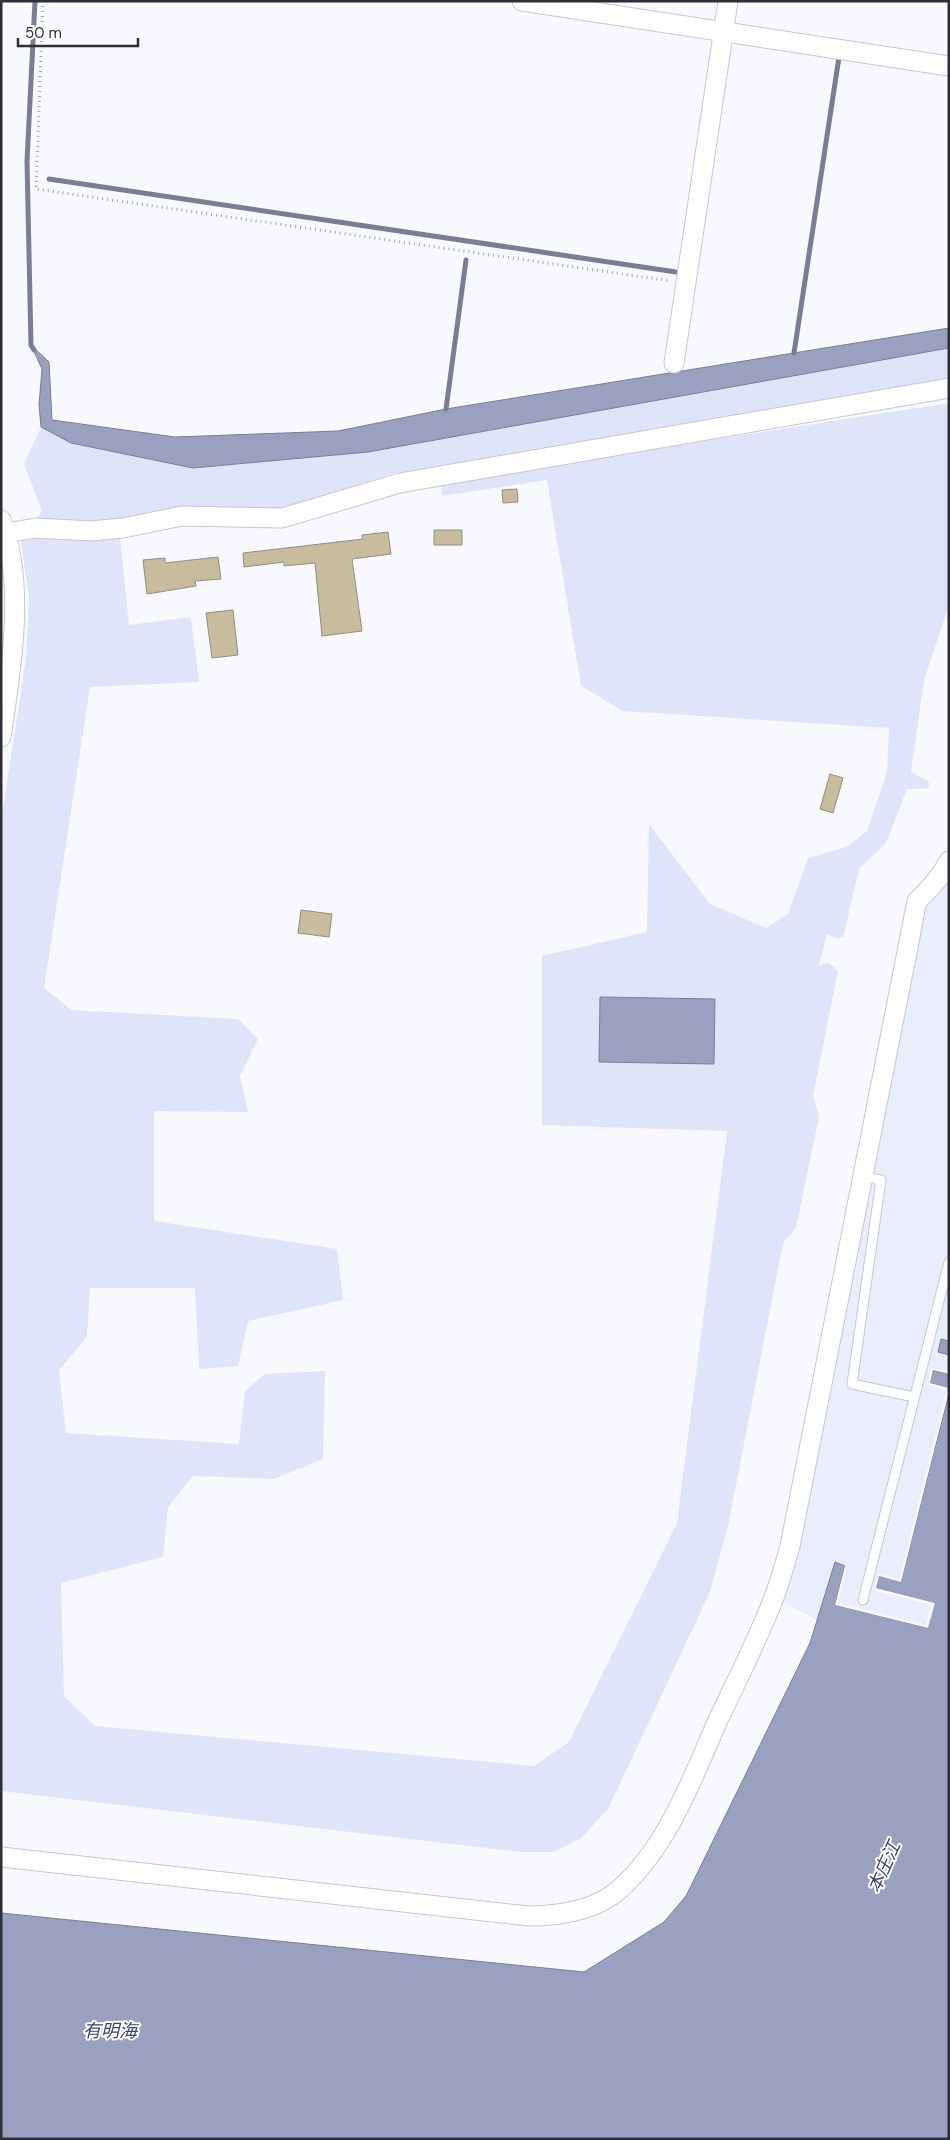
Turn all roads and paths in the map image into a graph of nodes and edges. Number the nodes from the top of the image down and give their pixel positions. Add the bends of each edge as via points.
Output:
1 (43, 1) edge
2 (522, 1) edge
3 (728, 1) edge
4 (724, 32) junction
5 (949, 66) edge
6 (686, 283) junction
7 (674, 363) dead end
8 (949, 388) edge
9 (4, 526) edge
10 (1, 737) edge
11 (949, 861) edge
12 (870, 1178) dead end
13 (949, 1262) edge
14 (914, 1397) junction
15 (864, 1600) dead end
16 (1, 1857) edge

1 - 6 path via 36,189
2 - 4 street
3 - 4 street
4 - 5 street
4 - 6 street
6 - 7 street
8 - 9 street via 400,484 282,518 182,516 91,531
9 - 10 street via 16,596 11,669
11 - 16 street via 930,890 917,901 790,1546 774,1599 673,1821 648,1859 619,1890 597,1903 571,1912 528,1916
12 - 14 lane via 881,1180 852,1384
13 - 14 lane
14 - 15 lane

